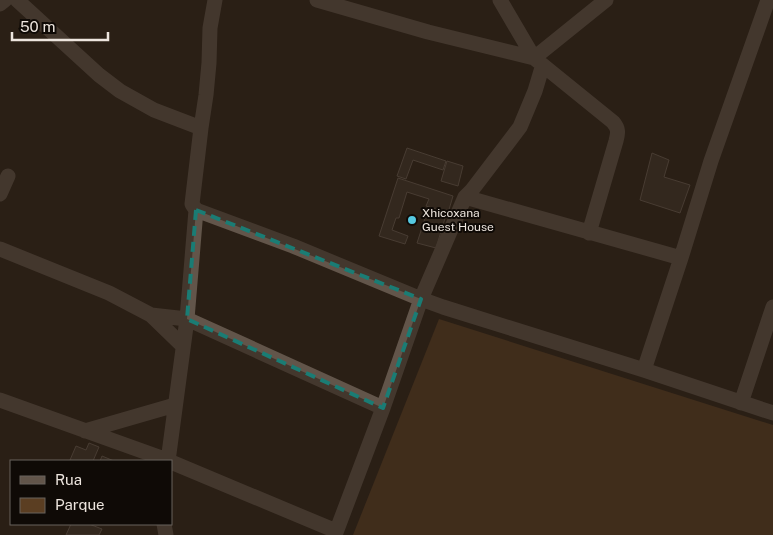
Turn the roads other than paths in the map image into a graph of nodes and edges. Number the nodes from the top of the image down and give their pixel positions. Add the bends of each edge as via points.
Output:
1 (5, 0) edge
2 (17, 0) edge
3 (215, 0) edge
4 (318, 0) edge
5 (500, 0) edge
6 (606, 0) edge
7 (768, 0) edge
8 (0, 4) edge
9 (539, 62) junction
10 (201, 128) junction
11 (8, 176) dead end
12 (0, 194) edge
13 (465, 197) junction
14 (196, 210) junction
15 (589, 233) junction
16 (0, 249) edge
17 (681, 258) junction
18 (420, 299) junction
19 (773, 307) edge
20 (151, 315) junction
21 (187, 318) junction
22 (183, 346) junction
23 (644, 370) junction
24 (0, 400) edge
25 (741, 403) junction
26 (175, 405) junction
27 (384, 408) junction
28 (773, 413) edge
29 (86, 431) junction
30 (166, 460) edge
31 (169, 460) edge
32 (172, 462) edge
33 (335, 533) edge

1 - 8 street
2 - 10 street via 120,91 154,110
3 - 10 street
4 - 9 street
5 - 9 street
6 - 9 street
7 - 17 street via 711,161
9 - 13 street via 541,71 520,127
9 - 15 street via 617,126
10 - 14 street via 192,204
11 - 12 street
13 - 15 street
13 - 18 street
14 - 18 street
14 - 21 street
15 - 17 street
16 - 20 street via 109,293
17 - 23 street
18 - 23 street
18 - 27 street
19 - 25 street
20 - 21 street
20 - 22 street
21 - 22 street
21 - 27 street
22 - 26 street
23 - 25 street
24 - 29 street
25 - 28 street
26 - 29 street
26 - 31 street
27 - 33 street
29 - 30 street
32 - 33 street

